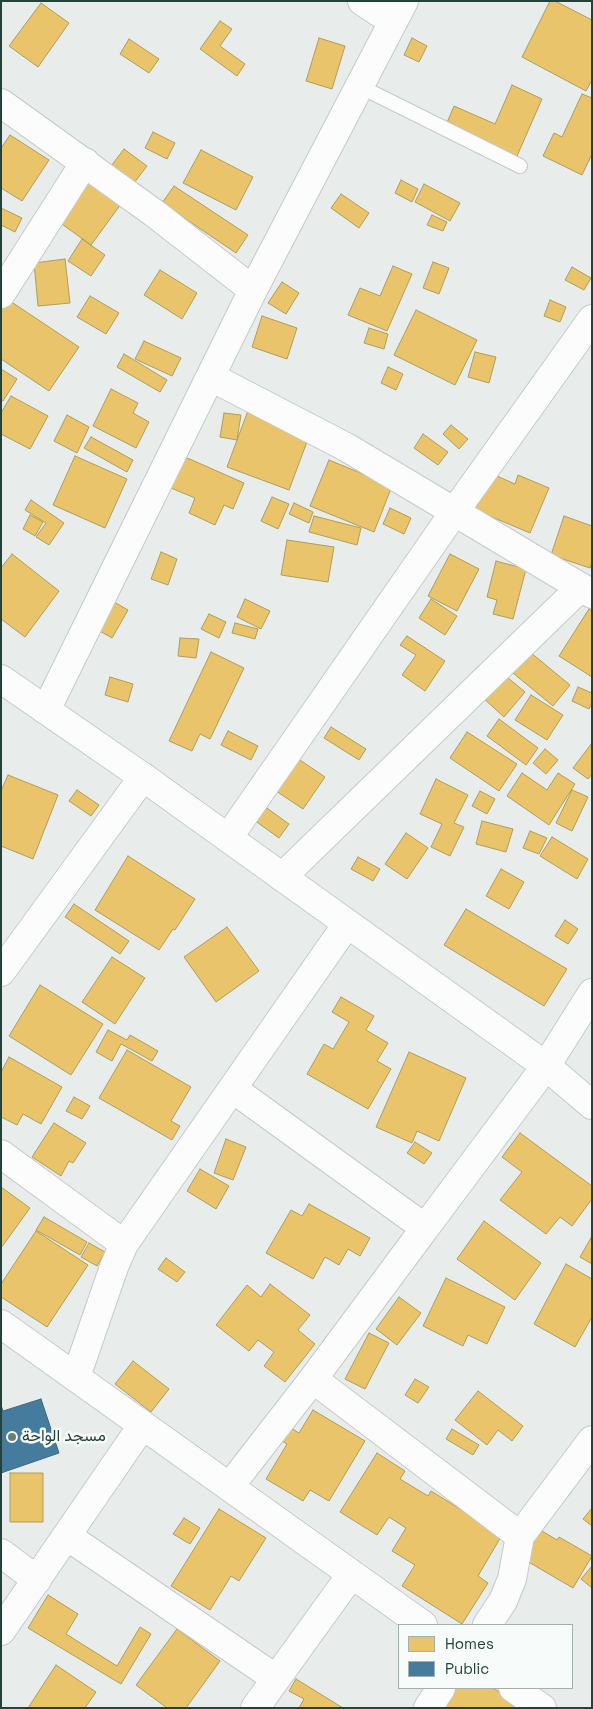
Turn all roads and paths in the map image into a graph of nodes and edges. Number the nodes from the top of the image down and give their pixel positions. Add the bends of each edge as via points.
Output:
1 (362, 1) edge
2 (398, 11) edge
3 (359, 86) junction
4 (1, 103) edge
5 (85, 162) junction
6 (520, 166) dead end
7 (253, 290) junction
8 (1, 294) edge
9 (592, 319) edge
10 (211, 377) junction
11 (455, 511) junction
12 (587, 590) edge
13 (1, 679) edge
14 (46, 710) junction
15 (143, 777) junction
16 (228, 838) junction
17 (282, 877) junction
18 (347, 924) junction
19 (1, 972) edge
20 (592, 994) edge
21 (583, 1024) edge
22 (546, 1066) junction
23 (233, 1089) junction
24 (592, 1105) edge
25 (1, 1154) edge
26 (425, 1228) junction
27 (124, 1244) junction
28 (1, 1324) edge
29 (76, 1377) junction
30 (313, 1379) junction
31 (142, 1426) junction
32 (592, 1440) edge
33 (230, 1486) junction
34 (68, 1536) junction
35 (520, 1536) junction
36 (1, 1554) edge
37 (351, 1575) junction
38 (37, 1580) junction
39 (422, 1624) edge
40 (488, 1624) edge
41 (1, 1631) edge
42 (275, 1678) junction
43 (441, 1689) edge
44 (514, 1689) edge
45 (255, 1708) edge
46 (428, 1708) edge
47 (542, 1708) edge

1 - 2 street
2 - 3 street
3 - 6 lane
3 - 7 street
4 - 5 street
5 - 7 street
5 - 8 street
7 - 10 street
9 - 11 street
10 - 11 street via 346,447
10 - 14 street
11 - 12 street
11 - 16 street
12 - 17 street
13 - 14 street
14 - 15 street
15 - 16 street
15 - 19 street
16 - 17 street
17 - 18 street
18 - 22 street
18 - 23 street
20 - 21 street
21 - 22 street
22 - 24 street
22 - 26 street
23 - 26 street
23 - 27 street
25 - 27 street
26 - 30 street
27 - 29 street
28 - 29 street
29 - 31 street
30 - 33 street
30 - 35 street
31 - 33 street
31 - 34 street
32 - 35 street
33 - 37 street
34 - 38 street
34 - 42 street
35 - 40 street via 512,1579 503,1602
36 - 38 street
37 - 39 street
37 - 42 street
38 - 41 street
42 - 45 street
43 - 46 street
44 - 47 street

